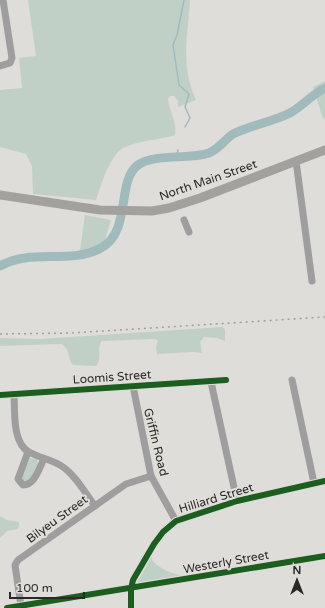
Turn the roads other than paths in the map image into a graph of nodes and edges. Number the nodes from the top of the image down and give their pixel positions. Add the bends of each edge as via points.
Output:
1 (3, 0) edge
2 (0, 66) edge
3 (325, 150) edge
4 (296, 161) junction
5 (0, 195) edge
6 (184, 220) dead end
7 (189, 232) dead end
8 (312, 281) dead end
9 (226, 380) dead end
10 (292, 380) dead end
11 (211, 382) junction
12 (133, 386) junction
13 (14, 394) junction
14 (0, 395) edge
15 (28, 452) junction
16 (44, 459) junction
17 (151, 476) junction
18 (325, 481) edge
19 (314, 483) junction
20 (237, 501) junction
21 (95, 506) junction
22 (176, 521) junction
23 (325, 556) edge
24 (131, 589) junction
25 (21, 606) junction
26 (6, 608) edge
27 (132, 608) edge

1 - 2 street via 12,58 10,62
3 - 4 main road, North Main Street
4 - 5 main road, North Main Street via 184,203 152,211 115,212
4 - 8 street
6 - 7 street
9 - 11 street, Loomis Street
10 - 19 street
11 - 12 street, Loomis Street
11 - 20 street
12 - 13 street, Loomis Street
12 - 17 street, Griffin Road
13 - 14 street, Loomis Street
13 - 15 street via 18,439
15 - 16 street
15 - 16 street via 18,479 23,485 32,482
16 - 21 street via 62,466 70,473
17 - 21 street, Bilyeu Street via 126,484
17 - 22 street, Griffin Road
18 - 19 street, Hilliard Street
19 - 20 street, Hilliard Street
20 - 22 street, Hilliard Street
21 - 25 street, Bilyeu Street via 15,564
22 - 24 street, Hilliard Street via 154,544 133,580
23 - 24 street, Westerly Street
24 - 25 street
24 - 27 street
25 - 26 street

